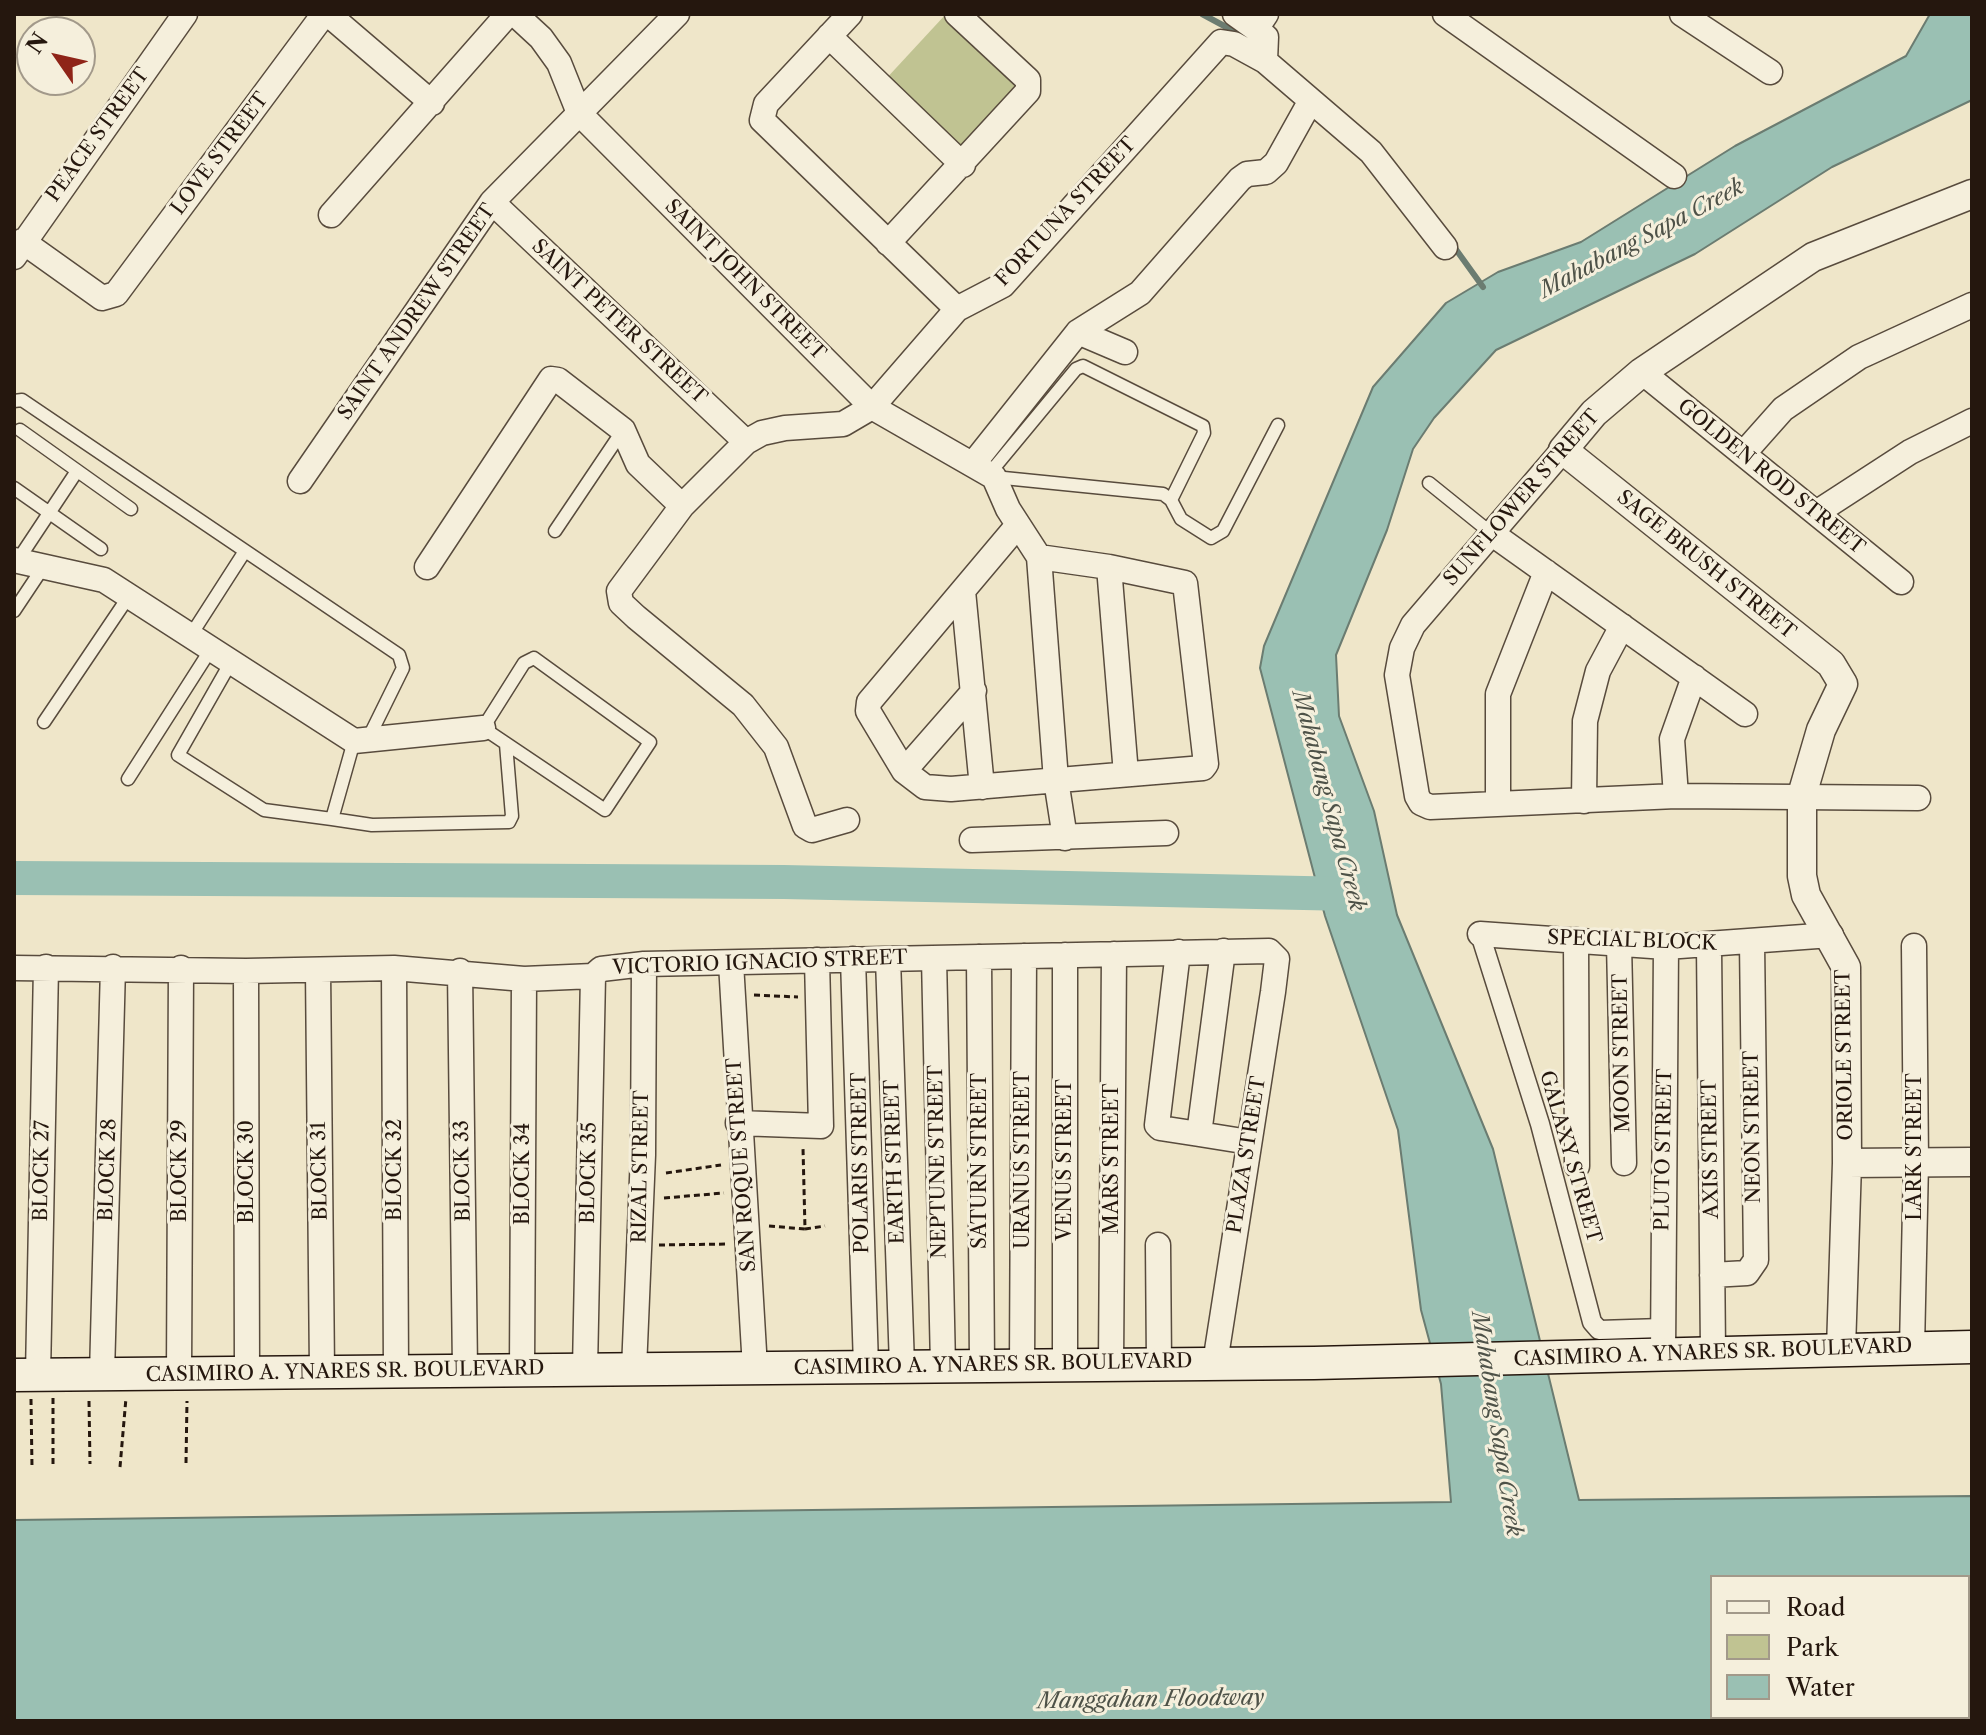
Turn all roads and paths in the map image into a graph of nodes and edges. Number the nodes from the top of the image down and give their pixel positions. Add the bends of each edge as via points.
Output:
1 (185, 14) edge
2 (326, 14) edge
3 (508, 14) edge
4 (515, 14) edge
5 (677, 14) edge
6 (850, 14) edge
7 (957, 14) edge
8 (1235, 14) edge
9 (1445, 14) edge
10 (1682, 14) edge
11 (1261, 21) edge
12 (829, 36) junction
13 (1265, 61) junction
14 (1770, 72) dead end
15 (1310, 102) junction
16 (432, 103) junction
17 (579, 113) junction
18 (963, 165) junction
19 (1674, 176) dead end
20 (1972, 194) edge
21 (492, 202) junction
22 (331, 215) dead end
23 (888, 243) junction
24 (1445, 247) dead end
25 (18, 249) edge
26 (1972, 305) edge
27 (957, 309) junction
28 (1078, 332) junction
29 (1125, 352) dead end
30 (1642, 372) junction
31 (14, 401) edge
32 (872, 407) junction
33 (1972, 421) edge
34 (1278, 425) dead end
35 (20, 430) dead end
36 (623, 430) junction
37 (746, 442) junction
38 (1563, 450) junction
39 (1743, 454) junction
40 (77, 471) junction
41 (986, 472) junction
42 (300, 481) dead end
43 (1429, 483) dead end
44 (14, 488) edge
45 (1171, 500) junction
46 (682, 506) junction
47 (131, 509) dead end
48 (1816, 513) junction
49 (49, 514) junction
50 (1013, 517) junction
51 (555, 531) dead end
52 (1491, 533) junction
53 (101, 549) dead end
54 (245, 551) junction
55 (17, 553) edge
56 (1039, 557) junction
57 (44, 566) junction
58 (427, 567) dead end
59 (1109, 567) junction
60 (1546, 572) junction
61 (1901, 582) dead end
62 (963, 591) junction
63 (129, 596) junction
64 (14, 611) edge
65 (1622, 626) junction
66 (191, 635) junction
67 (221, 656) junction
68 (1694, 677) junction
69 (1843, 684) joint
70 (974, 691) junction
71 (1745, 714) dead end
72 (44, 722) dead end
73 (483, 728) junction
74 (362, 739) junction
75 (506, 744) junction
76 (904, 771) junction
77 (1126, 774) junction
78 (128, 779) dead end
79 (1056, 780) junction
80 (982, 787) junction
81 (1802, 795) junction
82 (1676, 796) junction
83 (1918, 798) dead end
84 (1584, 801) junction
85 (1498, 804) junction
86 (332, 819) junction
87 (847, 820) dead end
88 (1166, 833) dead end
89 (1065, 838) junction
90 (972, 840) dead end
91 (1480, 934) joint
92 (1831, 935) junction
93 (1576, 940) junction
94 (1752, 942) junction
95 (1619, 944) junction
96 (1709, 946) junction
97 (1914, 946) dead end
98 (1666, 947) junction
99 (1223, 951) junction
100 (1269, 951) joint
101 (1178, 952) junction
102 (1114, 954) junction
103 (1065, 955) junction
104 (1024, 956) junction
105 (979, 957) junction
106 (934, 958) junction
107 (853, 959) junction
108 (888, 959) junction
109 (817, 960) junction
110 (731, 963) junction
111 (644, 964) junction
112 (46, 967) junction
113 (113, 967) junction
114 (14, 968) edge
115 (181, 968) junction
116 (394, 968) junction
117 (318, 970) junction
118 (246, 971) junction
119 (460, 971) junction
120 (593, 976) junction
121 (524, 979) junction
122 (732, 995) junction
123 (818, 997) junction
124 (802, 1122) junction
125 (738, 1123) junction
126 (1199, 1134) junction
127 (1249, 1142) junction
128 (1916, 1162) junction
129 (1972, 1162) edge
130 (741, 1163) junction
131 (1624, 1163) dead end
132 (1847, 1163) junction
133 (1577, 1166) dead end
134 (666, 1173) dead end
135 (743, 1191) junction
136 (661, 1199) dead end
137 (825, 1226) dead end
138 (805, 1229) junction
139 (746, 1234) junction
140 (639, 1245) junction
141 (1158, 1245) dead end
142 (1712, 1275) junction
143 (1663, 1341) junction
144 (1972, 1347) edge
145 (1912, 1348) junction
146 (1841, 1349) junction
147 (1713, 1351) junction
148 (1215, 1363) junction
149 (1111, 1364) junction
150 (1159, 1364) junction
151 (982, 1365) junction
152 (1022, 1365) junction
153 (1065, 1365) junction
154 (866, 1366) junction
155 (902, 1366) junction
156 (943, 1366) junction
157 (755, 1368) junction
158 (585, 1369) junction
159 (634, 1369) junction
160 (465, 1370) junction
161 (522, 1370) junction
162 (396, 1371) junction
163 (247, 1372) junction
164 (322, 1372) junction
165 (183, 1373) junction
166 (106, 1374) junction
167 (34, 1375) edge
168 (186, 1463) dead end
169 (90, 1464) dead end
170 (32, 1467) dead end
171 (53, 1467) dead end
172 (120, 1467) dead end

1 - 25 street, PEACE STREET
2 - 16 street
2 - 25 street, LOVE STREET via 116,294 102,298
3 - 16 street
4 - 17 street, SAINT JOHN STREET via 559,63
5 - 17 street, SAINT ANDREW STREET
6 - 12 street
7 - 18 street via 1028,80 1028,91
8 - 11 street
9 - 19 street
10 - 14 street
11 - 13 street
12 - 18 street
12 - 23 street via 766,104 762,120
13 - 15 street
13 - 27 street, FORTUNA STREET via 1221,42 1003,285
15 - 24 street via 1371,152
15 - 28 street via 1276,163 1266,172 1240,179 1140,293
16 - 22 street
17 - 21 street, SAINT ANDREW STREET
17 - 32 street, SAINT JOHN STREET
18 - 23 street
20 - 30 street, SUNFLOWER STREET via 1813,257
21 - 37 street, SAINT PETER STREET
21 - 42 street, SAINT ANDREW STREET
23 - 27 street
26 - 39 street via 1859,357 1783,409
27 - 32 street, FORTUNA STREET
28 - 29 street
28 - 41 street
30 - 38 street, SUNFLOWER STREET via 1594,413
30 - 39 street, GOLDEN ROD STREET
31 - 54 lane via 22,400
32 - 37 street via 843,424 785,428
32 - 41 street, SAINT JOHN STREET
33 - 48 street via 1910,452
34 - 45 lane via 1223,531 1211,538 1193,529
35 - 40 lane
36 - 46 street via 638,464
36 - 51 lane
36 - 58 street via 558,380 546,382
37 - 46 street
38 - 52 street, SUNFLOWER STREET
38 - 69 street, SAGE BRUSH STREET via 1831,664
39 - 48 street, GOLDEN ROD STREET
40 - 47 lane
40 - 49 lane
41 - 45 lane via 1163,494
41 - 45 lane via 1083,366 1203,426
41 - 50 street
43 - 52 lane
44 - 49 lane
46 - 87 street via 619,591 621,603 743,705 776,747 805,826 812,830
48 - 61 street, GOLDEN ROD STREET
49 - 53 lane
49 - 55 lane
50 - 56 street
50 - 62 street
52 - 60 street
52 - 85 street, SUNFLOWER STREET via 1413,625 1397,675 1417,796 1430,807
54 - 66 lane
54 - 74 lane via 399,655 403,668
55 - 57 street
56 - 59 street
56 - 79 street
57 - 63 street via 104,580
57 - 64 lane
59 - 77 street
59 - 77 street via 1185,583 1206,764
60 - 65 street
60 - 85 street via 1498,694
62 - 70 street
62 - 76 street via 869,702 868,711
63 - 66 street
63 - 72 lane
65 - 68 street
65 - 84 street via 1598,671 1585,721
66 - 67 street
67 - 74 street
67 - 78 lane
67 - 86 lane via 178,755 264,810
68 - 71 street
68 - 82 street via 1672,739
69 - 81 street, ORIOLE STREET via 1821,730
70 - 76 street
70 - 80 street
73 - 74 street
73 - 75 lane
73 - 75 lane via 524,663 534,658 650,742 605,810
74 - 86 lane
75 - 86 lane via 509,822 372,825
76 - 80 street via 925,787
77 - 79 street
79 - 80 street
79 - 89 street
81 - 82 street
81 - 83 street
81 - 92 street, ORIOLE STREET via 1802,876 1806,895
82 - 84 street
84 - 85 street
88 - 89 street
89 - 90 street
91 - 93 street, SPECIAL BLOCK
91 - 143 street, GALAXY STREET via 1540,1124 1592,1322 1599,1330
92 - 94 street, SPECIAL BLOCK
92 - 132 street, ORIOLE STREET via 1846,967
93 - 95 street, SPECIAL BLOCK
93 - 133 street
94 - 96 street, SPECIAL BLOCK
94 - 142 street, NEON STREET via 1756,1260 1747,1273
95 - 98 street, SPECIAL BLOCK
95 - 131 street, MOON STREET
96 - 98 street, SPECIAL BLOCK
96 - 142 street, AXIS STREET
97 - 128 street, LARK STREET
98 - 143 street, PLUTO STREET
99 - 100 street, VICTORIO IGNACIO STREET
99 - 101 street, VICTORIO IGNACIO STREET
99 - 126 street
100 - 127 street, PLAZA STREET via 1277,959
101 - 102 street, VICTORIO IGNACIO STREET
101 - 126 street via 1157,1125
102 - 103 street, VICTORIO IGNACIO STREET
102 - 149 street, MARS STREET
103 - 104 street, VICTORIO IGNACIO STREET
103 - 153 street, VENUS STREET
104 - 105 street, VICTORIO IGNACIO STREET
104 - 152 street, URANUS STREET
105 - 106 street, VICTORIO IGNACIO STREET
105 - 151 street, SATURN STREET
106 - 108 street, VICTORIO IGNACIO STREET
106 - 156 street, NEPTUNE STREET
107 - 108 street, VICTORIO IGNACIO STREET
107 - 109 street, VICTORIO IGNACIO STREET
107 - 154 street, POLARIS STREET
108 - 155 street, EARTH STREET
109 - 110 street, VICTORIO IGNACIO STREET
109 - 123 street
110 - 111 street, VICTORIO IGNACIO STREET
110 - 122 street, SAN ROQUE STREET
111 - 120 street, VICTORIO IGNACIO STREET via 601,969
111 - 140 street, RIZAL STREET
112 - 113 street, VICTORIO IGNACIO STREET
112 - 114 street, VICTORIO IGNACIO STREET
112 - 167 street, BLOCK 27
113 - 115 street, VICTORIO IGNACIO STREET
113 - 166 street, BLOCK 28
115 - 118 street, VICTORIO IGNACIO STREET
115 - 165 street, BLOCK 29
116 - 117 street, VICTORIO IGNACIO STREET
116 - 119 street, VICTORIO IGNACIO STREET
116 - 162 street, BLOCK 32
117 - 118 street, VICTORIO IGNACIO STREET
117 - 164 street, BLOCK 31
118 - 163 street, BLOCK 30
119 - 121 street, VICTORIO IGNACIO STREET
119 - 160 street, BLOCK 33
120 - 121 street, VICTORIO IGNACIO STREET
120 - 158 street, BLOCK 35
121 - 161 street, BLOCK 34
122 - 123 path
122 - 125 street, SAN ROQUE STREET
123 - 124 street via 821,1126
124 - 125 street
124 - 138 path
125 - 130 street, SAN ROQUE STREET
126 - 127 street
127 - 148 street, PLAZA STREET
128 - 129 street
128 - 132 street
128 - 145 street, LARK STREET
130 - 134 path
130 - 135 street, SAN ROQUE STREET
132 - 146 street, ORIOLE STREET
135 - 136 path
135 - 139 street, SAN ROQUE STREET
137 - 138 path
138 - 139 path
139 - 140 path
139 - 157 street, SAN ROQUE STREET
140 - 159 street, RIZAL STREET
141 - 150 street
142 - 147 street, AXIS STREET
143 - 147 main road, CASIMIRO A. YNARES SR. BOULEVARD
143 - 148 main road, CASIMIRO A. YNARES SR. BOULEVARD via 1609,1357
144 - 145 main road, CASIMIRO A. YNARES SR. BOULEVARD
145 - 146 main road, CASIMIRO A. YNARES SR. BOULEVARD
146 - 147 main road, CASIMIRO A. YNARES SR. BOULEVARD
148 - 150 main road, CASIMIRO A. YNARES SR. BOULEVARD
149 - 150 main road, CASIMIRO A. YNARES SR. BOULEVARD
149 - 153 main road, CASIMIRO A. YNARES SR. BOULEVARD
151 - 152 main road, CASIMIRO A. YNARES SR. BOULEVARD
151 - 156 main road, CASIMIRO A. YNARES SR. BOULEVARD
152 - 153 main road, CASIMIRO A. YNARES SR. BOULEVARD
154 - 155 main road, CASIMIRO A. YNARES SR. BOULEVARD
154 - 157 main road, CASIMIRO A. YNARES SR. BOULEVARD
155 - 156 main road, CASIMIRO A. YNARES SR. BOULEVARD
157 - 159 main road, CASIMIRO A. YNARES SR. BOULEVARD
158 - 159 main road, CASIMIRO A. YNARES SR. BOULEVARD
158 - 161 main road, CASIMIRO A. YNARES SR. BOULEVARD
160 - 161 main road, CASIMIRO A. YNARES SR. BOULEVARD
160 - 162 main road, CASIMIRO A. YNARES SR. BOULEVARD
162 - 164 main road, CASIMIRO A. YNARES SR. BOULEVARD
163 - 164 main road, CASIMIRO A. YNARES SR. BOULEVARD
163 - 165 main road, CASIMIRO A. YNARES SR. BOULEVARD
165 - 166 main road, CASIMIRO A. YNARES SR. BOULEVARD
165 - 168 path
166 - 167 main road, CASIMIRO A. YNARES SR. BOULEVARD
166 - 169 path
166 - 172 path
167 - 170 path
167 - 171 path

